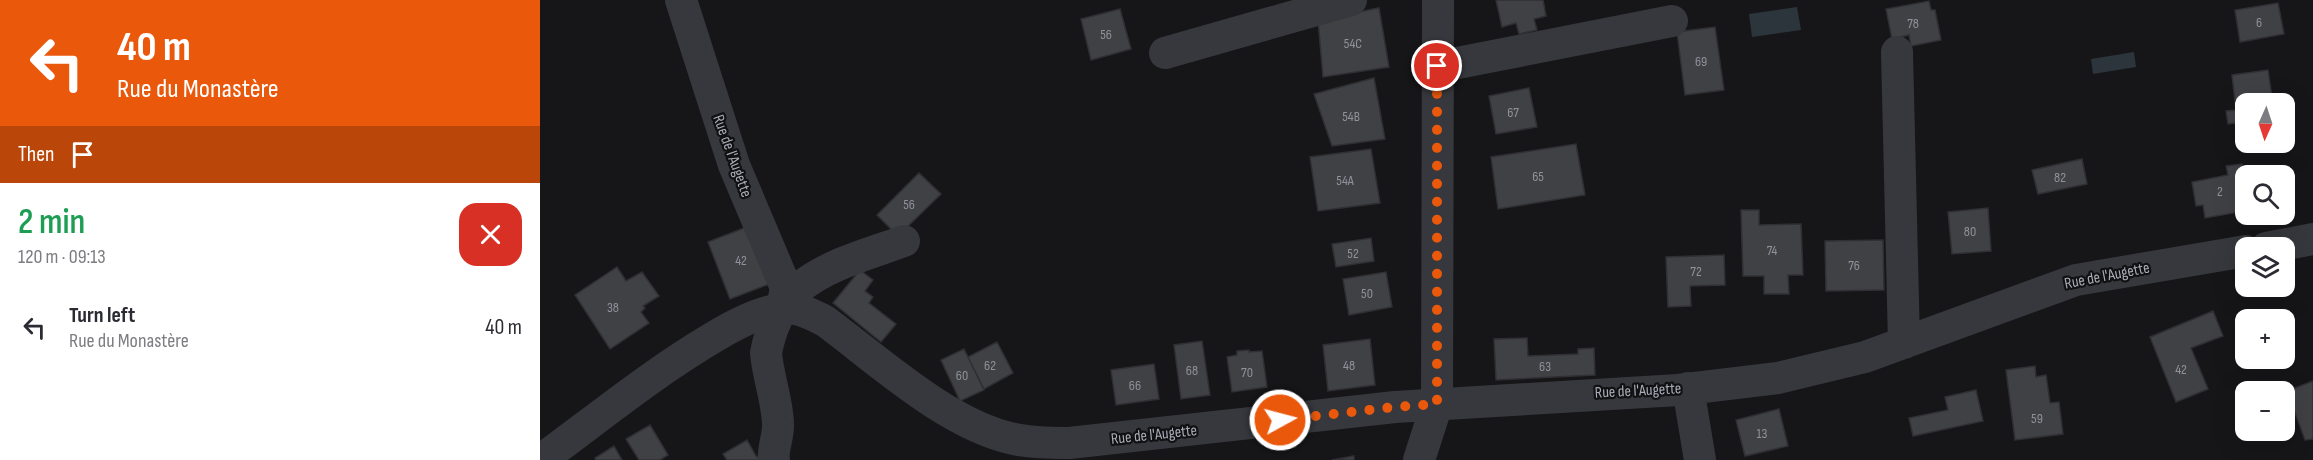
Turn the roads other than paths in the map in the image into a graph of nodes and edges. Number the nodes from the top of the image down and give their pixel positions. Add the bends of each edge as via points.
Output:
1 (681, 0) edge
2 (1351, 0) edge
3 (1438, 0) edge
4 (1672, 21) dead end
5 (1897, 52) dead end
6 (1165, 53) dead end
7 (1437, 66) junction
8 (2310, 238) edge
9 (904, 241) dead end
10 (2295, 241) edge
11 (2235, 253) edge
12 (782, 308) junction
13 (1904, 343) junction
14 (1688, 388) junction
15 (1437, 404) junction
16 (1011, 450) edge
17 (541, 460) edge
18 (774, 460) edge
19 (1419, 460) edge
20 (1700, 460) edge

1 - 12 street, Rue de l'Augette via 734,165 786,288
2 - 6 street
3 - 7 street
4 - 7 street
5 - 13 street
7 - 15 street
8 - 10 street
9 - 12 street via 828,271 798,288
11 - 13 street, Rue de l'Augette via 2076,280
12 - 16 street, Rue de l'Augette via 808,312 825,321 943,408
12 - 17 street, Rue de l'Augette via 753,317 701,345
12 - 18 street via 766,353 778,423
13 - 14 street, Rue de l'Augette via 1865,357 1778,378
14 - 15 street, Rue de l'Augette
14 - 20 street
15 - 16 street, Rue de l'Augette
15 - 19 street

